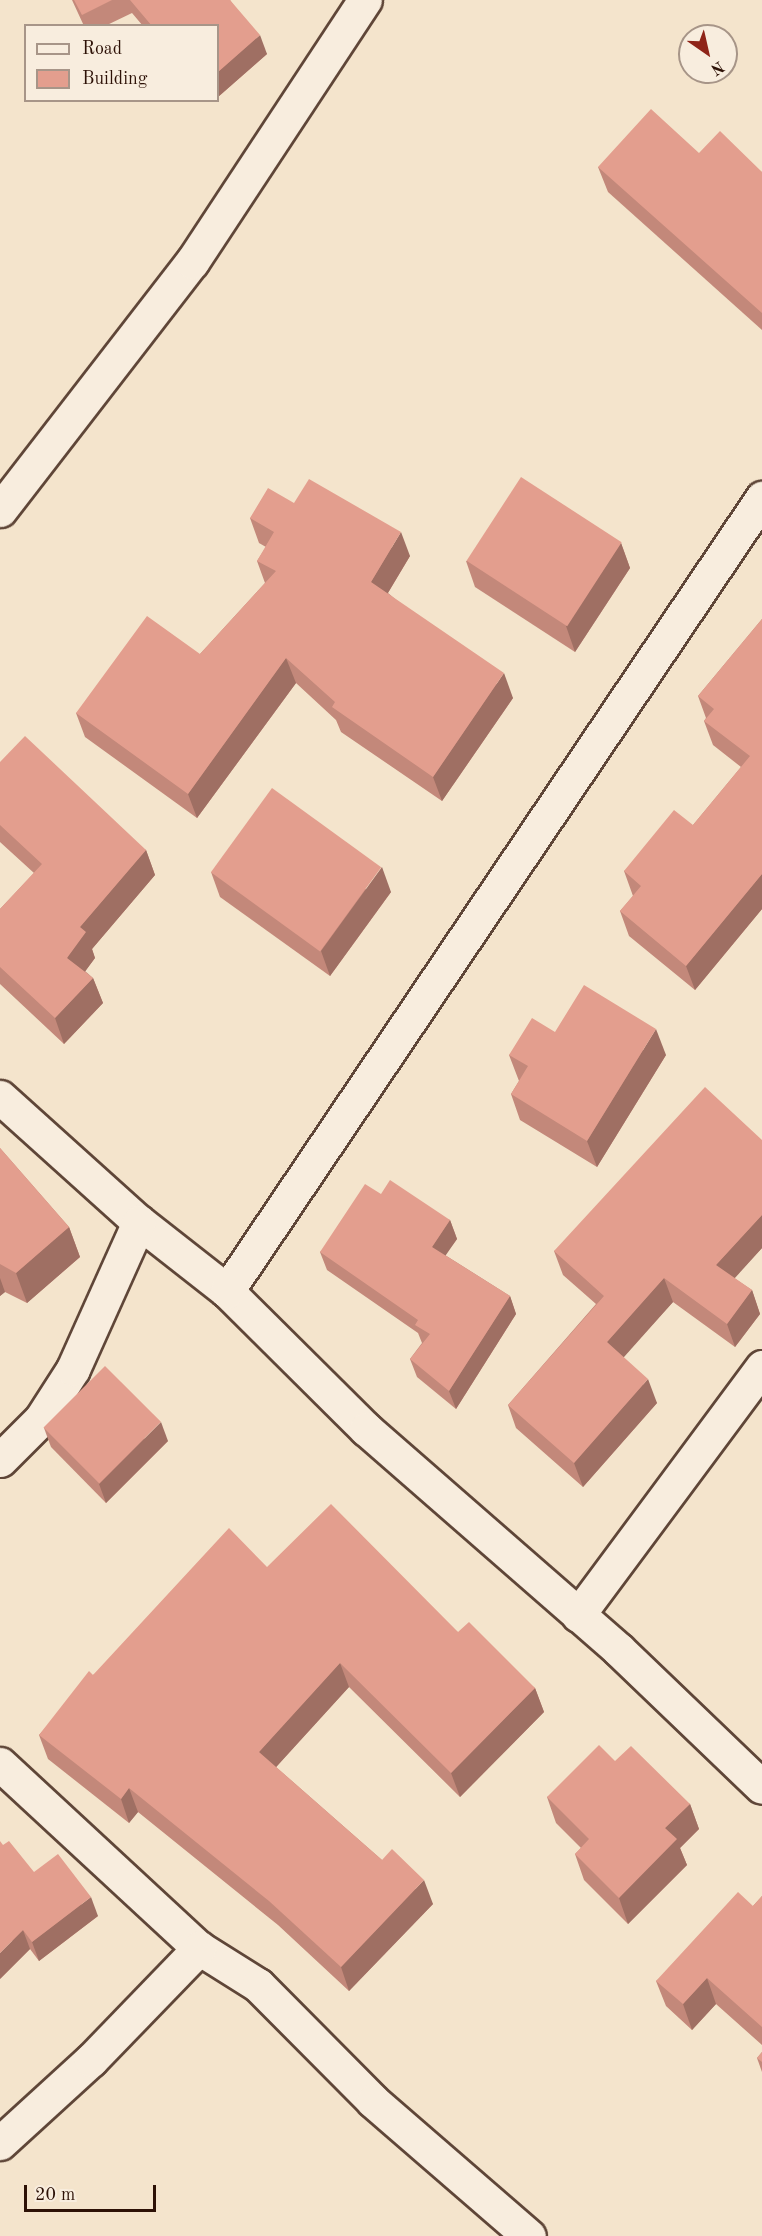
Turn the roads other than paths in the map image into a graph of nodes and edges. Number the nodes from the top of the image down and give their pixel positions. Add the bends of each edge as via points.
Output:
1 (365, 0) edge
2 (762, 498) edge
3 (0, 510) edge
4 (0, 1097) edge
5 (139, 1222) junction
6 (227, 1291) junction
7 (762, 1367) edge
8 (0, 1460) edge
9 (578, 1615) junction
10 (0, 1764) edge
11 (762, 1787) edge
12 (199, 1948) junction
13 (0, 2143) edge
14 (529, 2236) edge

1 - 3 street via 192,261
2 - 6 street
4 - 5 street
5 - 6 street
5 - 8 street via 73,1369 41,1419
6 - 9 street via 366,1429
7 - 9 street
9 - 11 street
10 - 12 street
12 - 13 street via 91,2060
12 - 14 street via 258,1985 373,2101

